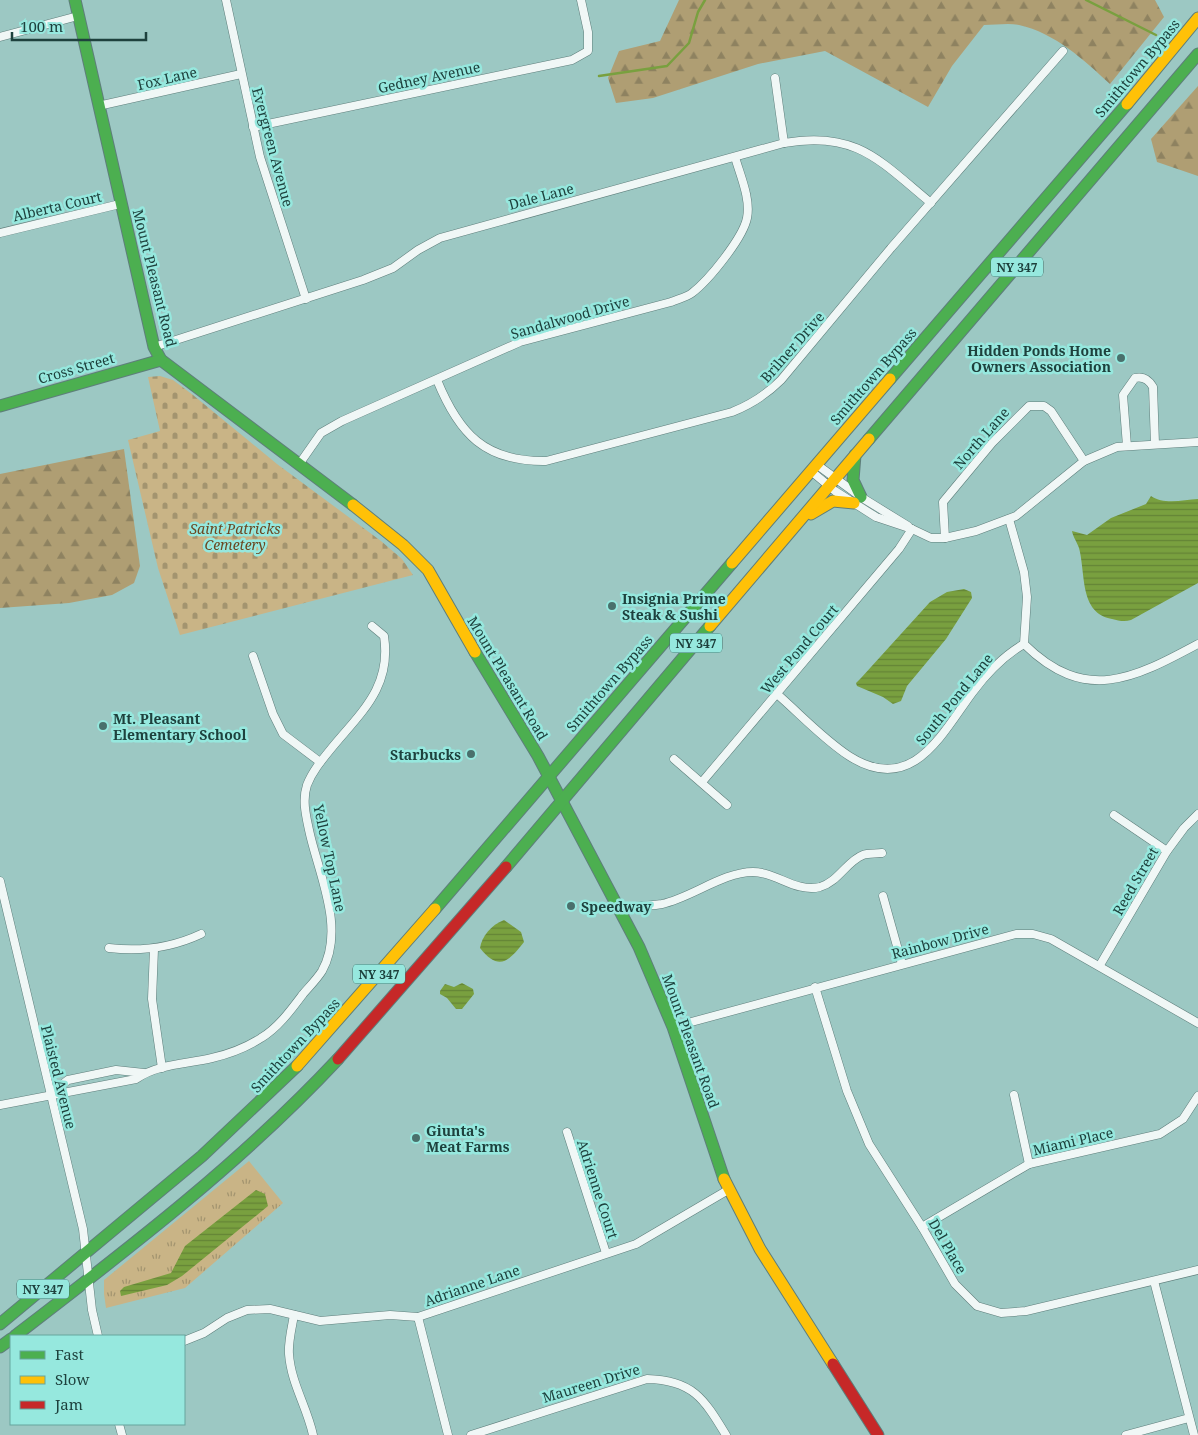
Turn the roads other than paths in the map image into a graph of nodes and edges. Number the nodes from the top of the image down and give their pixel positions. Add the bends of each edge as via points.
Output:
1 (75, 0) edge
2 (229, 0) edge
3 (581, 0) edge
4 (78, 16) junction
5 (1198, 18) edge
6 (0, 37) edge
7 (1063, 51) dead end
8 (1198, 54) edge
9 (240, 74) junction
10 (775, 78) dead end
11 (98, 106) junction
12 (253, 127) junction
13 (784, 143) junction
14 (735, 157) junction
15 (931, 203) junction
16 (120, 204) junction
17 (0, 233) edge
18 (306, 299) junction
19 (154, 347) junction
20 (161, 360) junction
21 (437, 380) junction
22 (0, 406) edge
23 (1198, 442) edge
24 (1155, 444) junction
25 (1127, 446) junction
26 (855, 455) junction
27 (1084, 461) junction
28 (300, 463) junction
29 (814, 468) junction
30 (832, 482) junction
31 (857, 500) junction
32 (888, 513) junction
33 (1009, 519) junction
34 (885, 521) junction
35 (796, 525) junction
36 (912, 529) junction
37 (945, 538) junction
38 (372, 626) dead end
39 (1024, 644) junction
40 (1198, 644) edge
41 (253, 656) dead end
42 (777, 694) junction
43 (674, 759) dead end
44 (320, 762) junction
45 (549, 776) junction
46 (702, 782) junction
47 (563, 801) junction
48 (727, 805) dead end
49 (1198, 814) edge
50 (1114, 815) dead end
51 (1167, 851) junction
52 (882, 853) dead end
53 (0, 881) edge
54 (883, 896) dead end
55 (622, 913) junction
56 (201, 934) dead end
57 (109, 948) dead end
58 (154, 949) junction
59 (902, 964) junction
60 (1100, 965) junction
61 (815, 987) junction
62 (1198, 1023) edge
63 (673, 1027) junction
64 (162, 1068) junction
65 (144, 1073) junction
66 (88, 1076) junction
67 (90, 1088) junction
68 (50, 1094) junction
69 (1014, 1095) dead end
70 (1198, 1096) edge
71 (0, 1105) edge
72 (567, 1132) dead end
73 (1029, 1164) junction
74 (728, 1190) junction
75 (922, 1227) junction
76 (86, 1254) junction
77 (606, 1254) junction
78 (1198, 1270) edge
79 (88, 1280) junction
80 (1154, 1281) junction
81 (294, 1316) junction
82 (418, 1317) junction
83 (0, 1324) edge
84 (15, 1335) edge
85 (98, 1335) edge
86 (185, 1341) edge
87 (1189, 1418) junction
88 (313, 1435) edge
89 (448, 1435) edge
90 (471, 1435) edge
91 (726, 1435) edge
92 (878, 1435) edge
93 (1126, 1435) edge
94 (1194, 1435) edge

1 - 4 main road, Mount Pleasant Road
2 - 9 street, Evergreen Avenue
3 - 12 street, Gedney Avenue via 588,32 588,51 572,60
4 - 6 street
4 - 11 main road, Mount Pleasant Road
5 - 29 main road, Smithtown Bypass / NY 347
7 - 15 street, Brilner Drive
8 - 26 main road, NY 347
9 - 11 street, Fox Lane
9 - 12 street, Evergreen Avenue
10 - 13 street
11 - 16 main road, Mount Pleasant Road
12 - 18 street, Evergreen Avenue
13 - 14 street, Dale Lane
13 - 15 street, Dale Lane via 805,139 849,144 878,160
14 - 18 street, Dale Lane via 440,238 393,268
14 - 21 street, Sandalwood Drive via 748,217 740,236 692,293 671,302 520,342
15 - 21 street, Brilner Drive via 781,380 766,395 732,412 546,461 524,462 502,457 464,431 448,407
16 - 17 street, Alberta Court
16 - 19 main road, Mount Pleasant Road
18 - 19 street, Dale Lane
19 - 20 main road, Mount Pleasant Road
20 - 22 main road, Cross Street
20 - 28 main road, Mount Pleasant Road
21 - 28 street, Sandalwood Drive via 321,433
23 - 24 street
24 - 25 street
24 - 25 street via 1153,387 1140,377 1135,378 1123,395
25 - 27 street
26 - 30 main road, NY 347
26 - 31 main road via 853,480
27 - 33 street
27 - 37 street, North Lane via 1051,410 1044,406 1029,406 992,443 943,502
28 - 45 main road, Mount Pleasant Road via 423,563
29 - 30 street
29 - 45 main road, Smithtown Bypass / NY 347
30 - 31 street
30 - 35 main road, NY 347
31 - 32 street
31 - 34 street
31 - 35 main road via 833,501
32 - 34 street
32 - 36 street
33 - 37 street
33 - 39 street via 1024,572 1027,597
34 - 36 street
35 - 47 main road, NY 347
36 - 37 street via 931,538
36 - 42 street, West Pond Court via 900,549
38 - 44 street, Yellow Top Lane via 384,636 386,654 376,694
39 - 40 street via 1060,672 1100,681 1151,669
39 - 42 street, South Pond Lane via 991,670 937,744 922,758 890,768 861,763
41 - 44 street via 272,714 283,734
42 - 46 street, West Pond Court
43 - 46 street
44 - 64 street, Yellow Top Lane via 307,786 305,806 329,909 331,929 328,955 322,971 289,1012 262,1037 214,1058
45 - 47 main road, Mount Pleasant Road
45 - 76 main road, Smithtown Bypass / NY 347 via 294,1071 230,1132
46 - 48 street
47 - 55 main road, Mount Pleasant Road
47 - 79 main road, NY 347 via 305,1094 237,1157
49 - 51 street, Reed Street
50 - 51 street
51 - 60 street, Reed Street
52 - 55 street via 862,856 820,887 807,888 768,874 752,872 663,904 639,905
53 - 68 street, Plaisted Avenue
54 - 59 street
55 - 63 main road, Mount Pleasant Road
56 - 58 street via 182,943
57 - 58 street
58 - 64 street via 152,999
59 - 60 street, Rainbow Drive via 1016,934 1033,934 1051,939
59 - 61 street, Rainbow Drive
60 - 62 street, Rainbow Drive
61 - 63 street, Rainbow Drive
61 - 75 street, Del Place via 856,1117 869,1144
63 - 74 main road, Mount Pleasant Road
64 - 65 street, Yellow Top Lane
65 - 66 street, Yellow Top Lane via 116,1070
65 - 67 street, Yellow Top Lane via 136,1079
66 - 67 street
66 - 68 street, Yellow Top Lane via 68,1080
67 - 68 street, Yellow Top Lane
68 - 71 street
68 - 76 street, Plaisted Avenue via 83,1229
69 - 73 street
70 - 73 street, Miami Place via 1183,1118 1160,1134
72 - 77 street, Adrienne Court
73 - 75 street, Miami Place
74 - 77 street, Adrianne Lane via 636,1244
74 - 92 main road, Mount Pleasant Road via 760,1249
75 - 80 street, Del Place via 955,1284 977,1306 1001,1313 1026,1311
76 - 79 street, Plaisted Avenue
76 - 83 main road, Smithtown Bypass / NY 347
77 - 82 street, Adrianne Lane
78 - 80 street, Del Place
79 - 84 main road, NY 347
79 - 85 street, Plaisted Avenue
80 - 87 street
81 - 82 street, Adrianne Lane via 320,1321 390,1315
81 - 86 street, Adrianne Lane via 270,1309 247,1310
81 - 88 street via 289,1353 295,1384
82 - 89 street
87 - 93 street
87 - 94 street
90 - 91 street, Maureen Drive via 647,1379 667,1379 686,1386 707,1404

